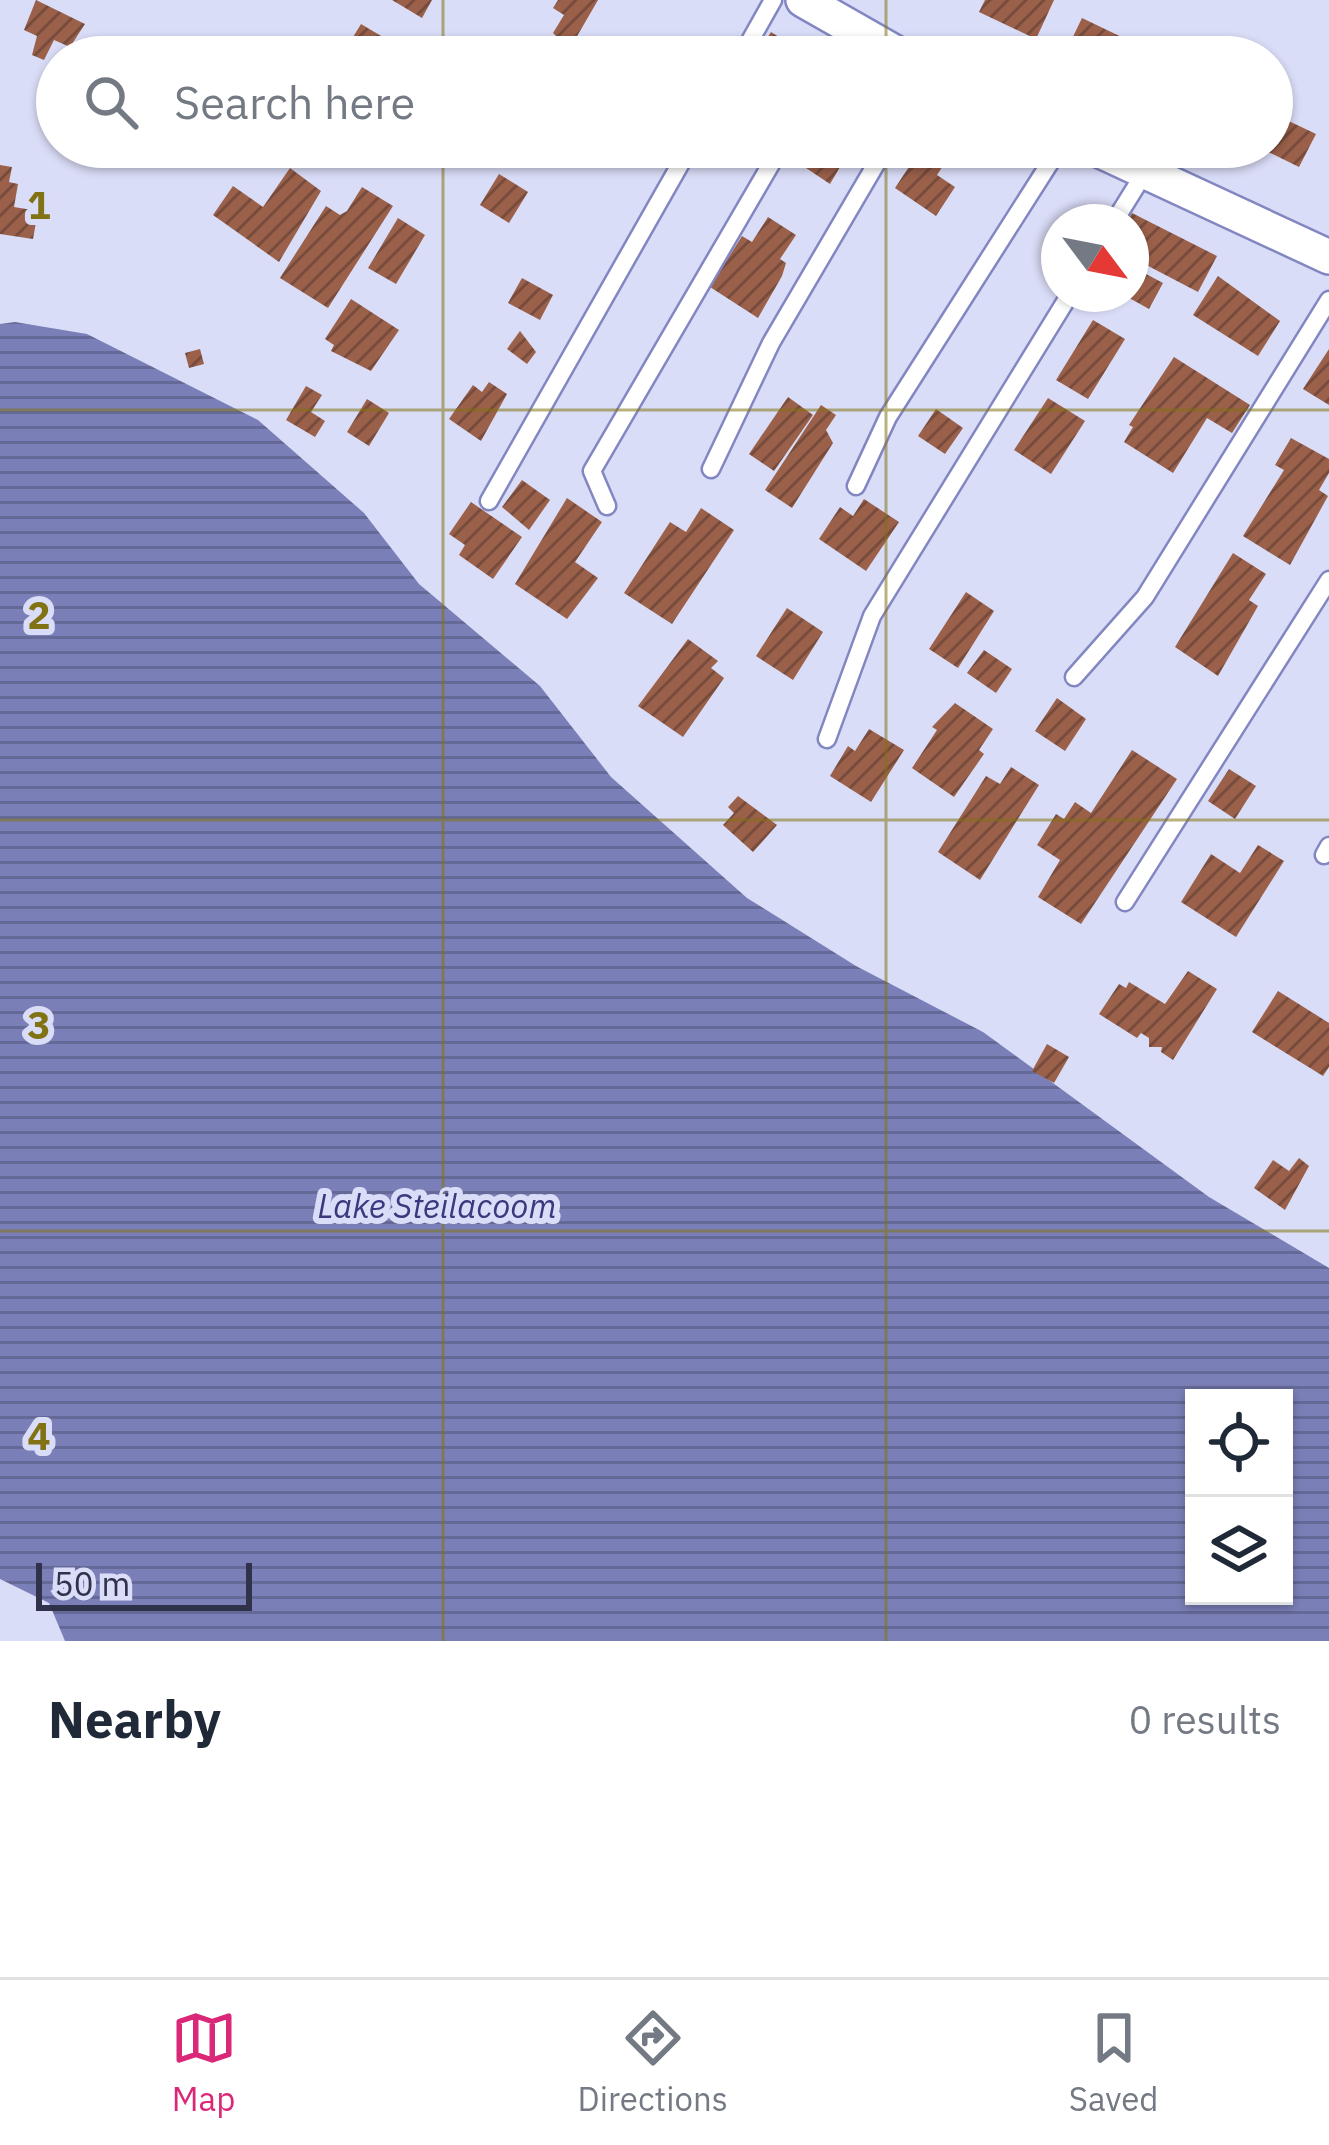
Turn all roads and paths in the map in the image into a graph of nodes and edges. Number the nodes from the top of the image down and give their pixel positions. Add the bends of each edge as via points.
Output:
1 (773, 0) edge
2 (803, 0) edge
3 (753, 36) edge
4 (835, 36) edge
5 (678, 168) edge
6 (769, 168) edge
7 (874, 168) edge
8 (1047, 168) edge
9 (1137, 168) edge
10 (1145, 172) junction
11 (1125, 204) edge
12 (1329, 257) edge
13 (1329, 300) edge
14 (1059, 312) edge
15 (711, 470) dead end
16 (856, 486) dead end
17 (489, 501) dead end
18 (607, 506) dead end
19 (1329, 580) edge
20 (1074, 677) dead end
21 (827, 740) dead end
22 (1125, 902) dead end

1 - 3 lane
2 - 4 street
5 - 17 lane
6 - 18 lane via 592,471
7 - 15 lane via 771,343
8 - 16 lane via 888,417
9 - 10 street
10 - 11 lane
10 - 12 street
13 - 20 lane via 1144,597
14 - 21 lane via 872,616
19 - 22 lane

